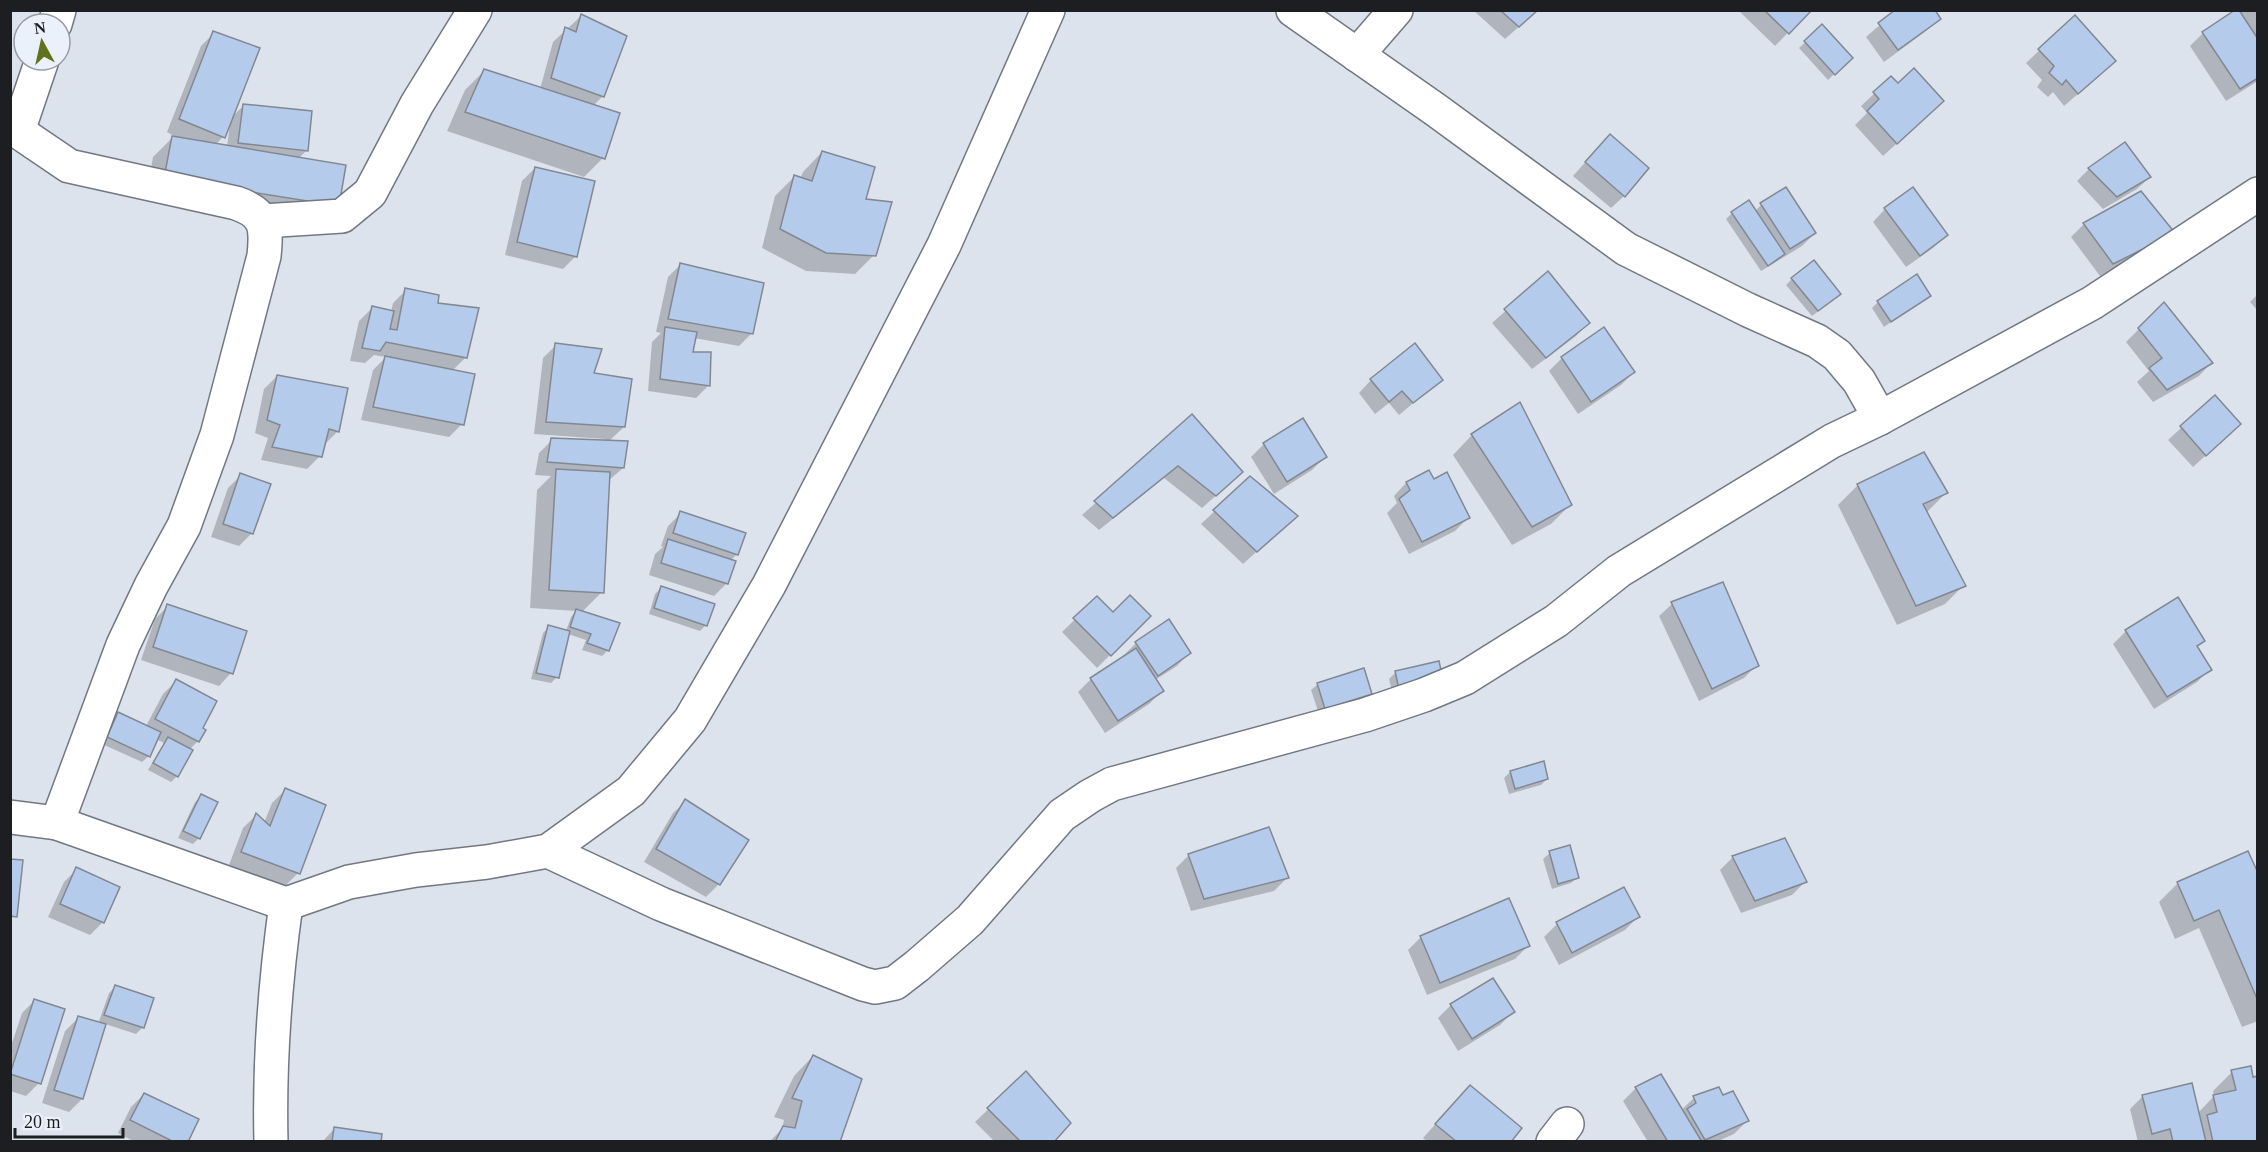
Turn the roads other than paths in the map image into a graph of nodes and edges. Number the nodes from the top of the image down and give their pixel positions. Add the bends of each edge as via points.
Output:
1 (476, 10) edge
2 (1048, 10) edge
3 (1293, 10) edge
4 (1396, 10) edge
5 (1357, 55) junction
6 (37, 72) edge
7 (14, 128) edge
8 (2258, 194) edge
9 (263, 221) junction
10 (1880, 418) junction
11 (10, 817) edge
12 (57, 823) junction
13 (548, 850) junction
14 (286, 904) junction
15 (271, 1142) edge

1 - 9 street via 417,104 370,193 342,216
2 - 13 street via 939,255 769,585 690,720 631,791
3 - 5 street
4 - 5 street
5 - 10 street via 1626,249 1817,341 1837,355 1859,381
6 - 7 street
7 - 9 street via 69,166 236,203 250,208
8 - 10 street via 2092,303
9 - 12 street via 264,256 217,435 184,526 123,645
10 - 13 street via 1832,441 1629,565 1556,621 1465,678 1365,715 1112,784 1090,796 1062,815 970,920 895,983 876,987 863,984 661,904
11 - 12 street
12 - 14 street
13 - 14 street via 349,882
14 - 15 street via 270,1088

